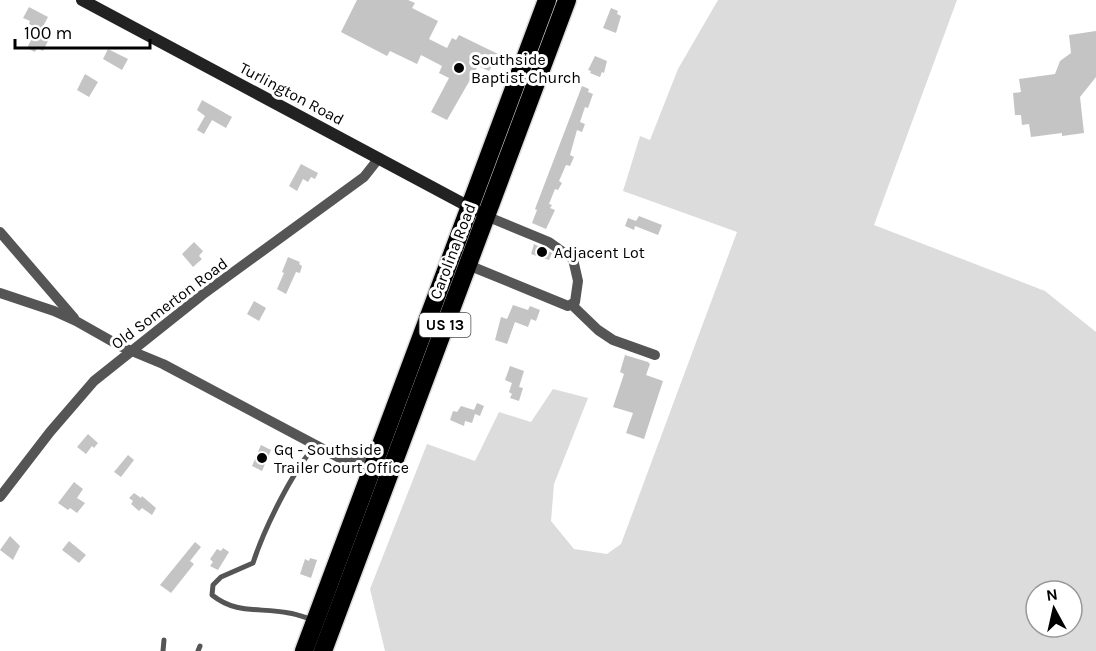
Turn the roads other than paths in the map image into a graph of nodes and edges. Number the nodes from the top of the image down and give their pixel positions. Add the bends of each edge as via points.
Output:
1 (82, 0) edge
2 (548, 0) edge
3 (567, 0) edge
4 (379, 158) junction
5 (470, 207) junction
6 (486, 216) junction
7 (0, 232) edge
8 (468, 265) junction
9 (0, 292) edge
10 (572, 305) junction
11 (76, 321) junction
12 (131, 350) junction
13 (655, 355) dead end
14 (315, 446) junction
15 (375, 464) junction
16 (0, 497) edge
17 (316, 620) junction
18 (164, 640) dead end
19 (163, 651) edge
20 (304, 651) edge
21 (323, 651) edge

1 - 4 street, Turlington Road
2 - 5 highway, Carolina Road / US 13
3 - 6 highway, Carolina Road / US 13
4 - 5 street, Turlington Road
4 - 12 street, Old Somerton Road via 364,177
5 - 6 street, Turlington Road
5 - 15 highway, Carolina Road / US 13
6 - 8 highway, Carolina Road / US 13
6 - 10 street via 549,242 573,259 578,281
7 - 11 street
8 - 10 street
8 - 21 highway, Carolina Road / US 13
9 - 11 street
10 - 13 street via 613,340
11 - 12 street
12 - 14 street
12 - 16 street, Old Somerton Road via 80,395
14 - 15 street via 349,460
14 - 17 lane via 304,458 253,563 221,577 213,585 212,595 243,609 288,612
15 - 17 highway, Carolina Road / US 13
17 - 20 highway, Carolina Road / US 13
18 - 19 lane

